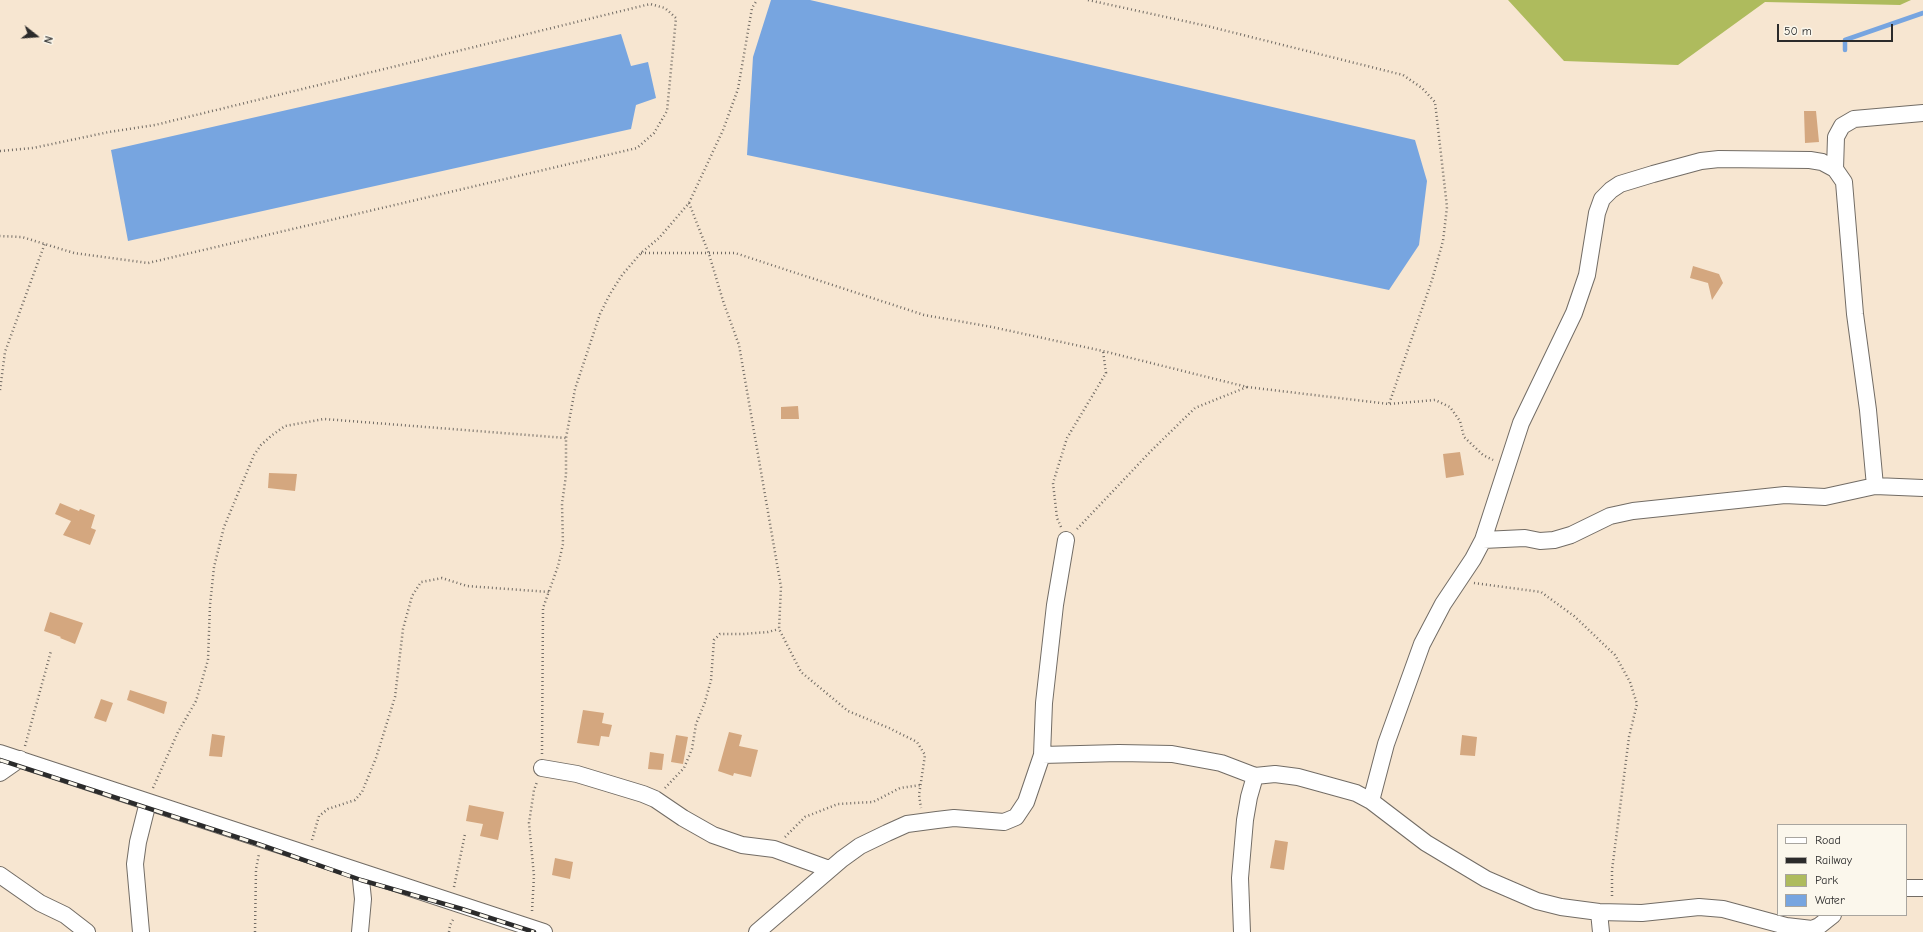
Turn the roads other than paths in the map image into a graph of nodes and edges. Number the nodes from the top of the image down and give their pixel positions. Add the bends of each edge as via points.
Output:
1 (1923, 113) edge
2 (1835, 169) junction
3 (1875, 486) junction
4 (1923, 488) edge
5 (1066, 540) road end
6 (1483, 540) junction
7 (0, 753) edge
8 (1042, 756) junction
9 (20, 759) junction
10 (542, 768) dead end
11 (0, 773) edge
12 (1255, 776) junction
13 (1371, 800) junction
14 (148, 802) junction
15 (829, 869) junction
16 (365, 874) junction
17 (0, 875) edge
18 (1907, 888) edge
19 (1923, 888) edge
20 (1605, 912) junction
21 (1832, 916) edge
22 (87, 932) edge
23 (141, 932) edge
24 (360, 932) edge
25 (544, 932) edge
26 (757, 932) edge
27 (1242, 932) edge
28 (1601, 932) edge

1 - 2 street via 1854,118 1842,126 1836,137
2 - 3 street via 1844,182 1855,314
2 - 6 street via 1822,162 1810,160 1719,159 1700,161 1653,174 1620,184 1610,190 1602,199 1597,214 1587,275 1574,313 1521,423
3 - 4 street
3 - 6 street via 1825,497 1785,495 1633,511 1610,516 1571,535 1554,540
5 - 8 street via 1055,605 1044,703
6 - 13 street via 1473,560 1443,604 1422,644 1386,744
7 - 9 street
8 - 12 street via 1172,754 1221,763
8 - 15 street via 1026,802 1016,817 1004,822 954,818 907,824 860,846
9 - 11 street
9 - 14 street
10 - 15 street via 577,774 655,799 714,835 742,845 774,849
12 - 13 street via 1275,774 1298,777 1356,793
12 - 27 street via 1242,846
13 - 20 street via 1426,842 1486,879 1537,901 1561,907
14 - 16 street
14 - 23 street via 135,864
15 - 26 street
16 - 24 street via 361,880 363,899
16 - 25 street
17 - 22 street via 40,903 65,915
18 - 19 street
20 - 21 street via 1642,913 1699,907 1723,909 1786,926 1812,929
20 - 28 street

